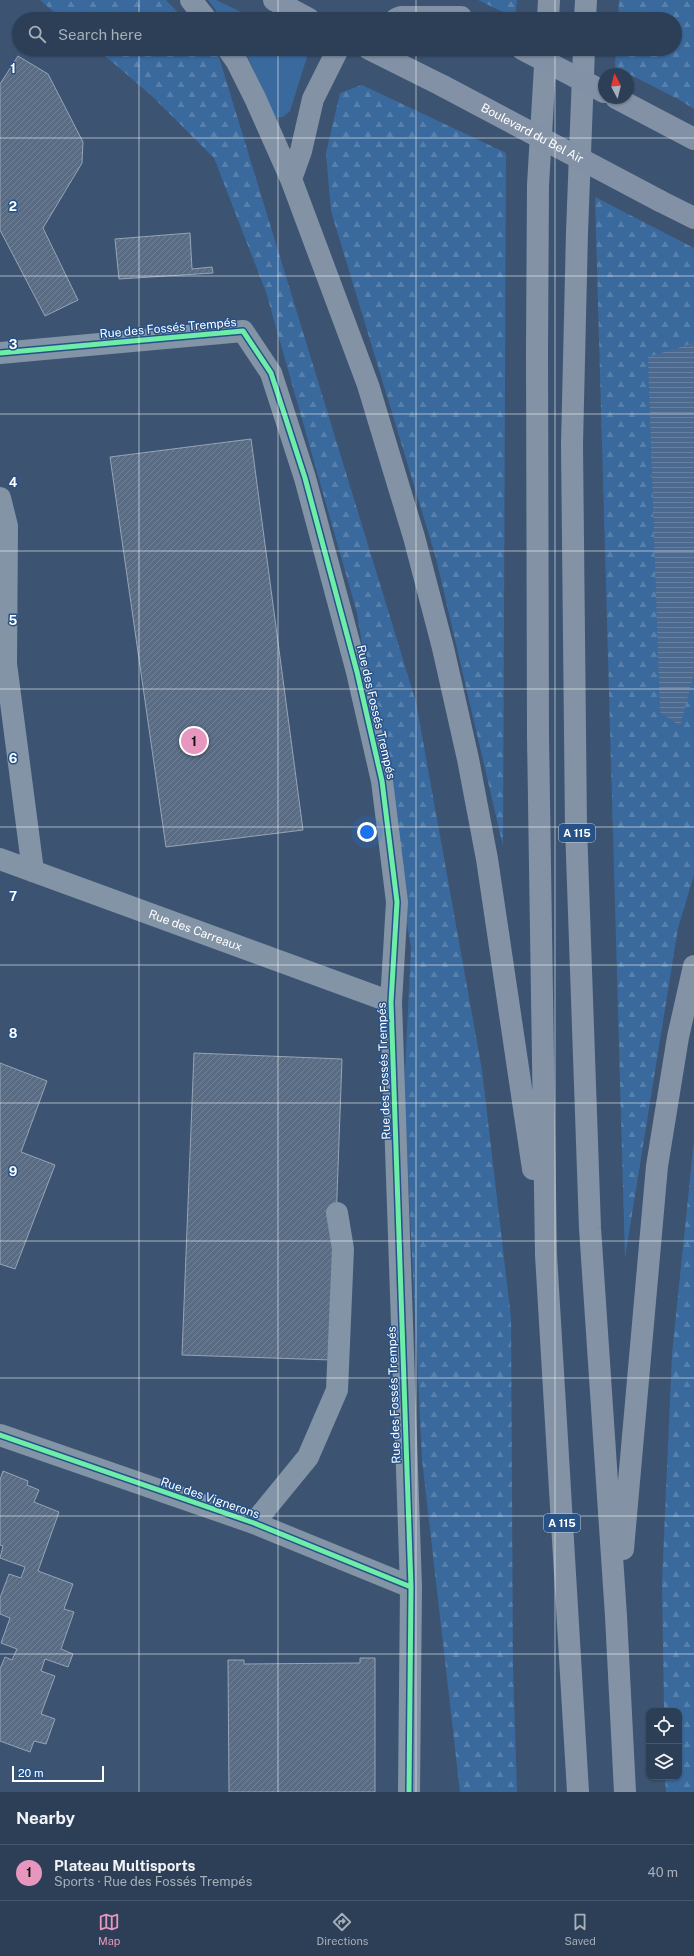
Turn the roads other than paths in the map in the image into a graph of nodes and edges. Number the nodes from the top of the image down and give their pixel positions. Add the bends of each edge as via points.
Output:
1 (191, 0) edge
2 (428, 0) edge
3 (549, 0) edge
4 (586, 0) edge
5 (282, 3) edge
6 (200, 12) edge
7 (297, 12) edge
8 (451, 12) edge
9 (548, 12) edge
10 (585, 12) edge
11 (233, 56) edge
12 (335, 56) edge
13 (383, 56) edge
14 (535, 56) edge
15 (546, 56) edge
16 (584, 56) edge
17 (598, 89) edge
18 (628, 104) edge
19 (689, 136) edge
20 (291, 179) junction
21 (660, 201) junction
22 (694, 204) edge
23 (694, 218) edge
24 (0, 353) edge
25 (0, 498) edge
26 (0, 859) edge
27 (33, 871) junction
28 (694, 966) edge
29 (391, 1002) junction
30 (337, 1213) dead end
31 (546, 1255) junction
32 (0, 1435) edge
33 (254, 1523) junction
34 (411, 1587) junction
35 (616, 1616) junction
36 (409, 1792) edge
37 (578, 1792) edge
38 (625, 1792) edge

1 - 6 highway
2 - 8 main road
3 - 9 highway
4 - 10 highway
5 - 7 main road
11 - 20 highway via 255,98
12 - 20 highway via 314,99
13 - 21 main road, Boulevard du Bel Air, bridge
14 - 17 main road, bridge
15 - 31 highway, A 115 via 538,185 537,352 538,736
16 - 35 highway, A 115 via 572,445 576,827 590,1228
18 - 19 main road
20 - 31 highway via 368,385 414,538 443,648 487,859
21 - 22 main road
21 - 23 main road, Boulevard du Bel Air
24 - 29 street, Rue des Fossés Trempés via 244,331 271,373 307,485 357,672 382,781 397,902
25 - 27 street via 7,526 6,664
26 - 27 street, Rue des Carreaux
27 - 29 street, Rue des Carreaux
28 - 35 highway via 678,1037 657,1166
29 - 34 street, Rue des Fossés Trempés
30 - 33 street via 343,1249 337,1390 308,1457
31 - 37 highway, A 115
32 - 33 street, Rue des Vignerons
33 - 34 street, Rue des Vignerons
34 - 36 street, Rue des Fossés Trempés
35 - 38 highway, A 115

